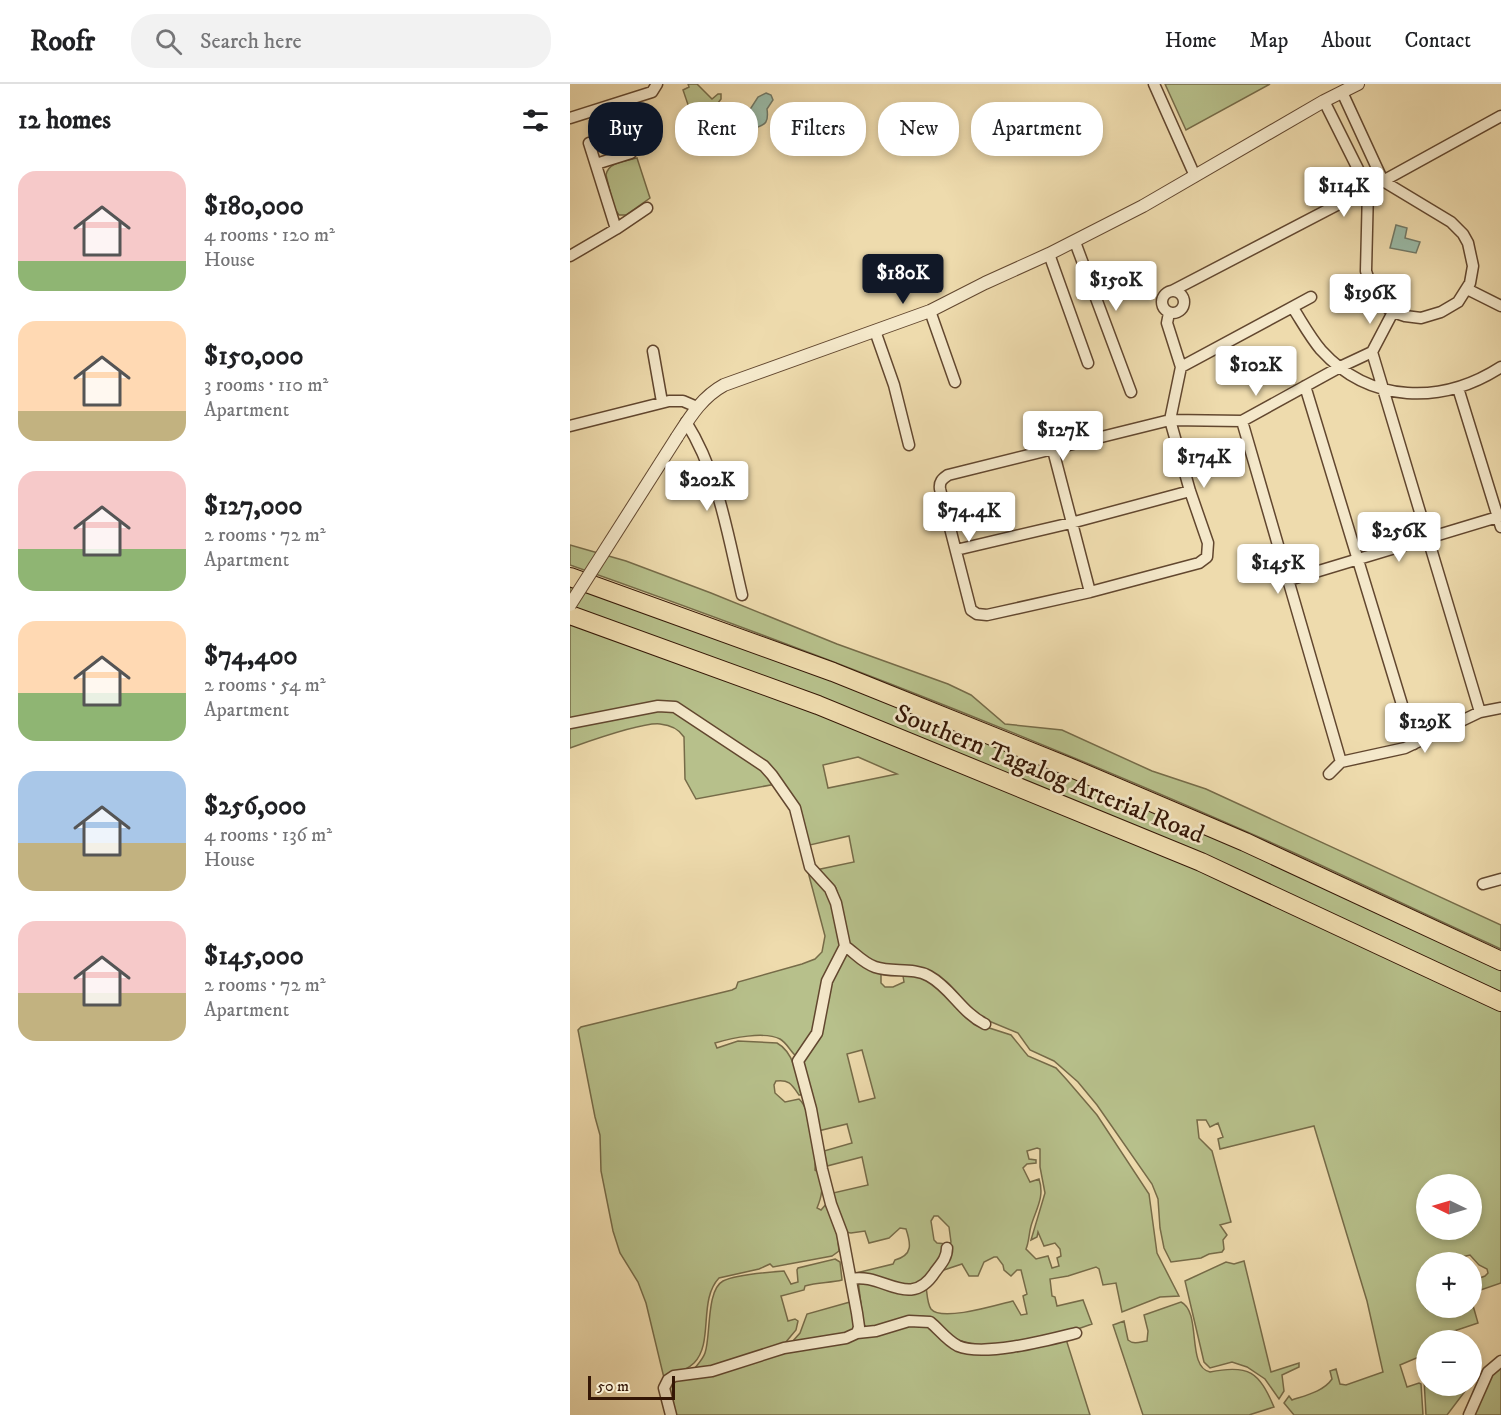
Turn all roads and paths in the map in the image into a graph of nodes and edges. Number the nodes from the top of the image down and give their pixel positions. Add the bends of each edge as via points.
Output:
1 (657, 84) edge
2 (1154, 84) edge
3 (1358, 84) edge
4 (1342, 92) junction
5 (1324, 101) junction
6 (1501, 116) edge
7 (570, 118) edge
8 (1366, 146) junction
9 (1351, 154) junction
10 (593, 156) edge
11 (621, 156) edge
12 (596, 164) junction
13 (1195, 176) junction
14 (1383, 182) junction
15 (1368, 189) junction
16 (647, 208) dead end
17 (616, 230) junction
18 (1075, 242) junction
19 (1049, 254) junction
20 (570, 256) edge
21 (1467, 289) junction
22 (1172, 291) junction
23 (1311, 297) dead end
24 (1501, 306) edge
25 (1293, 308) junction
26 (930, 311) junction
27 (1393, 312) junction
28 (1169, 313) junction
29 (875, 331) junction
30 (653, 351) dead end
31 (1372, 352) junction
32 (1088, 363) dead end
33 (1340, 367) junction
34 (1501, 367) edge
35 (1181, 368) junction
36 (955, 381) dead end
37 (1305, 386) junction
38 (1381, 388) junction
39 (1458, 388) junction
40 (1131, 392) dead end
41 (662, 402) junction
42 (697, 407) junction
43 (1170, 420) junction
44 (1242, 421) junction
45 (686, 422) junction
46 (570, 426) edge
47 (909, 445) dead end
48 (1053, 450) junction
49 (1190, 491) junction
50 (1500, 520) edge
51 (1071, 523) junction
52 (1427, 540) junction
53 (956, 550) junction
54 (1358, 561) junction
55 (570, 577) edge
56 (1289, 580) junction
57 (1089, 592) junction
58 (742, 595) dead end
59 (570, 605) edge
60 (570, 615) edge
61 (1501, 708) edge
62 (1480, 712) junction
63 (570, 723) edge
64 (1414, 744) junction
65 (1341, 762) junction
66 (1329, 774) dead end
67 (1501, 879) edge
68 (1483, 884) dead end
69 (845, 946) junction
70 (1501, 961) edge
71 (1501, 1002) edge
72 (985, 1024) dead end
73 (947, 1248) dead end
74 (851, 1279) junction
75 (857, 1333) junction
76 (1076, 1333) dead end
77 (1501, 1361) edge
78 (671, 1415) edge
79 (1469, 1415) edge

1 - 7 street via 652,92
2 - 13 street
3 - 4 street
4 - 5 street
4 - 8 street
5 - 9 street
5 - 13 street
6 - 14 street
8 - 9 street
8 - 14 street
9 - 15 street
10 - 12 street
11 - 12 street
12 - 17 street
13 - 18 street
14 - 15 street
14 - 21 street via 1451,222 1463,234 1472,258
15 - 22 street
15 - 27 street via 1367,279 1378,299
16 - 17 street
17 - 20 street
18 - 19 street
18 - 40 street
19 - 26 street
19 - 32 street
21 - 24 street
21 - 27 street via 1458,302 1431,316 1413,318
22 - 28 street via 1164,294 1161,303
22 - 28 street via 1179,293 1184,302 1179,312
23 - 25 street
25 - 33 street via 1314,341
25 - 35 street
26 - 29 street
26 - 36 street
27 - 31 street
28 - 35 street via 1167,323
29 - 42 street via 724,385
29 - 47 street
30 - 41 street
31 - 33 street
31 - 38 street
33 - 37 street
33 - 38 street
34 - 39 street
35 - 43 street
37 - 44 street
37 - 54 street
38 - 39 street via 1421,394
38 - 52 street
39 - 50 street
41 - 42 street via 682,401
41 - 46 street
42 - 45 street
43 - 44 street
43 - 48 street
43 - 49 street
44 - 56 street
45 - 58 street via 713,480
45 - 59 street, bridge
48 - 51 street
48 - 53 street via 943,478 940,489
49 - 51 street
49 - 57 street via 1208,543 1207,557 1199,564
50 - 52 street
51 - 53 street
51 - 57 street
52 - 54 street
52 - 62 street
53 - 57 street via 969,605 977,614
54 - 56 street
54 - 64 street
55 - 70 highway, Southern Tagalog Arterial Road via 822,668 1069,767 1245,842
56 - 65 street
60 - 71 highway, Southern Tagalog Arterial Road via 818,705 1191,858
61 - 62 street
62 - 64 street
63 - 69 street via 670,706 764,766 795,808 808,862 836,903
64 - 65 street
65 - 66 street
67 - 68 street
69 - 72 street via 874,967 928,975 972,1017
69 - 74 street via 827,981 817,1033 798,1061
73 - 74 street via 946,1257 934,1275 917,1289 903,1290 861,1278
74 - 75 street
75 - 76 street via 923,1320 956,1345 986,1349
75 - 78 street via 838,1340 784,1348 712,1371 672,1377 664,1390
77 - 79 street via 1488,1372

